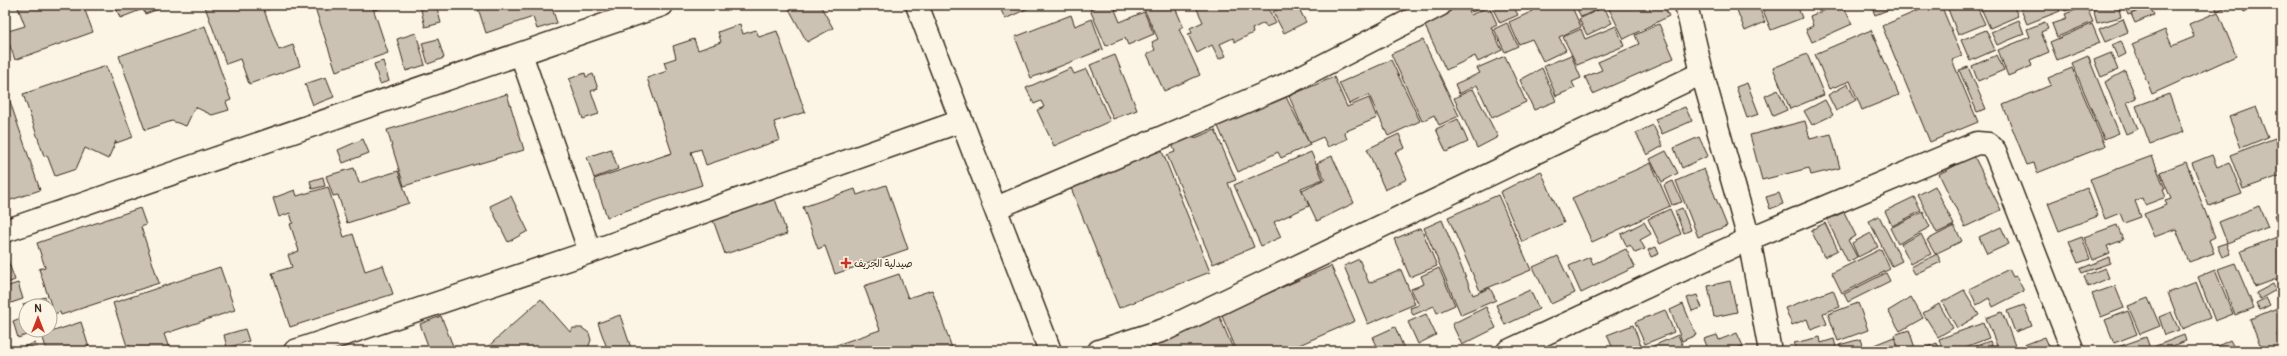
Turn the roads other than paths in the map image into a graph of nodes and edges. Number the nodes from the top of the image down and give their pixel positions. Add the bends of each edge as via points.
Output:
1 (662, 5) edge
2 (917, 5) edge
3 (1440, 5) edge
4 (1686, 5) edge
5 (521, 54) junction
6 (1702, 73) junction
7 (961, 121) junction
8 (996, 208) junction
9 (5, 231) edge
10 (1749, 239) junction
11 (590, 252) junction
12 (295, 351) edge
13 (1050, 351) edge
14 (1099, 351) edge
15 (1508, 351) edge
16 (1770, 351) edge
17 (2073, 351) edge

1 - 5 street
2 - 7 street
3 - 8 street via 1287,84
4 - 6 street
5 - 9 street
5 - 11 street
6 - 10 street
6 - 14 street via 1164,330
7 - 8 street
7 - 11 street
8 - 13 street
10 - 15 street
10 - 16 street
10 - 17 street via 1977,143 1989,144 1995,151
11 - 12 street

